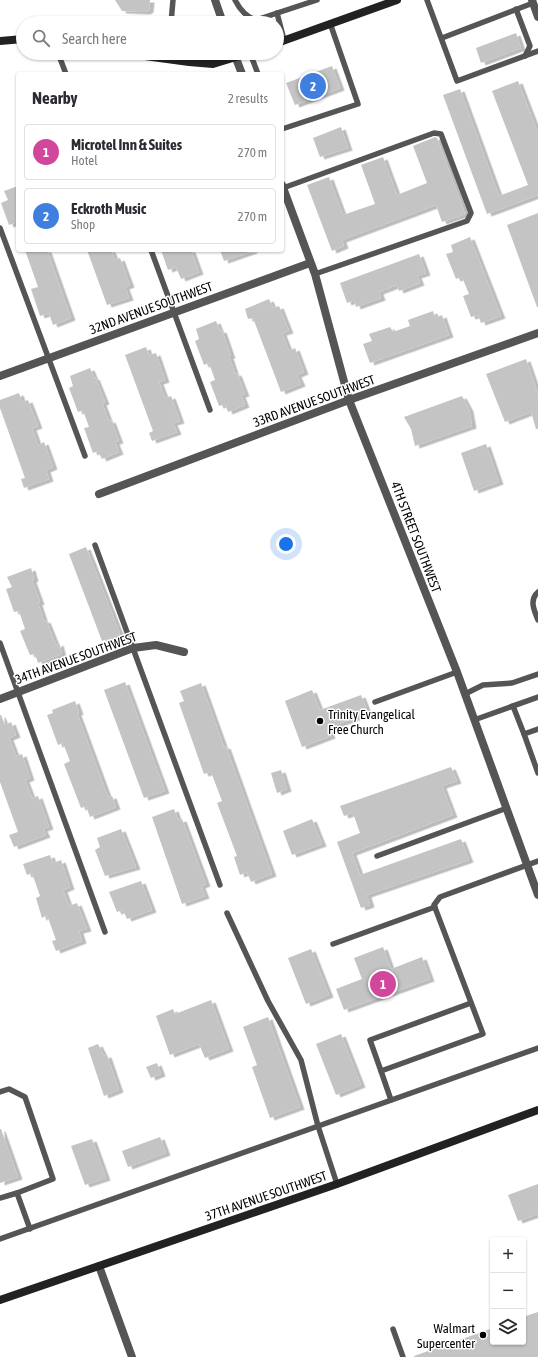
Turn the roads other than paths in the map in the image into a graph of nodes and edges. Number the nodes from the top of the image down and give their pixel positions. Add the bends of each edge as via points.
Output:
1 (173, 0) edge
2 (215, 0) edge
3 (235, 0) edge
4 (317, 0) edge
5 (397, 0) edge
6 (427, 0) edge
7 (532, 2) edge
8 (516, 9) junction
9 (277, 13) junction
10 (172, 16) edge
11 (221, 16) edge
12 (246, 16) edge
13 (268, 16) edge
14 (277, 16) edge
15 (538, 17) edge
16 (330, 24) junction
17 (442, 38) junction
18 (16, 40) edge
19 (0, 41) edge
20 (284, 41) edge
21 (538, 51) edge
22 (525, 56) junction
23 (61, 60) edge
24 (191, 60) edge
25 (223, 60) edge
26 (237, 60) edge
27 (252, 60) edge
28 (65, 72) edge
29 (241, 72) edge
30 (257, 72) edge
31 (284, 128) edge
32 (284, 186) edge
33 (284, 192) edge
34 (0, 228) edge
35 (152, 252) edge
36 (310, 263) junction
37 (315, 274) junction
38 (175, 313) junction
39 (538, 334) edge
40 (48, 358) junction
41 (0, 376) edge
42 (349, 400) junction
43 (210, 410) dead end
44 (85, 456) dead end
45 (99, 494) dead end
46 (95, 544) dead end
47 (538, 592) edge
48 (538, 620) edge
49 (0, 643) edge
50 (133, 648) junction
51 (184, 652) dead end
52 (457, 672) junction
53 (538, 674) edge
54 (18, 691) junction
55 (465, 694) junction
56 (538, 697) edge
57 (0, 699) edge
58 (375, 702) dead end
59 (513, 706) junction
60 (474, 720) junction
61 (538, 729) edge
62 (524, 734) junction
63 (538, 773) edge
64 (507, 808) junction
65 (377, 856) dead end
66 (538, 861) edge
67 (527, 865) junction
68 (220, 885) dead end
69 (538, 895) edge
70 (435, 907) junction
71 (227, 914) dead end
72 (105, 932) dead end
73 (333, 944) dead end
74 (471, 1003) junction
75 (538, 1048) edge
76 (381, 1071) junction
77 (0, 1092) edge
78 (391, 1100) junction
79 (538, 1110) edge
80 (318, 1126) junction
81 (337, 1184) junction
82 (17, 1192) junction
83 (0, 1198) edge
84 (30, 1229) junction
85 (0, 1239) edge
86 (99, 1266) junction
87 (0, 1300) edge
88 (393, 1330) dead end
89 (132, 1357) edge
90 (403, 1357) edge

1 - 10 lane
2 - 11 street
3 - 12 lane
4 - 9 lane
5 - 16 main road
6 - 17 lane
7 - 8 lane
7 - 15 street
8 - 17 lane
8 - 22 lane via 530,46
9 - 13 lane
9 - 14 lane
16 - 20 main road
16 - 31 lane via 358,104
17 - 22 lane via 457,81
18 - 19 main road
21 - 22 lane
23 - 28 lane
24 - 25 main road via 213,64
26 - 29 street
27 - 30 lane
32 - 37 lane via 434,133 441,134 471,213 467,221
33 - 36 street, 4TH STREET SOUTHWEST
34 - 40 lane
35 - 38 lane
36 - 37 street, 4TH STREET SOUTHWEST
36 - 38 street, 32ND AVENUE SOUTHWEST
37 - 42 street, 4TH STREET SOUTHWEST
38 - 40 street, 32ND AVENUE SOUTHWEST
38 - 43 lane
39 - 42 street, 33RD AVENUE SOUTHWEST
40 - 41 street, 32ND AVENUE SOUTHWEST
40 - 44 lane
42 - 45 street, 33RD AVENUE SOUTHWEST
42 - 52 street, 4TH STREET SOUTHWEST
46 - 50 lane
47 - 48 lane via 532,605
49 - 54 lane
50 - 51 street, 34TH AVENUE SOUTHWEST via 156,645
50 - 54 street, 34TH AVENUE SOUTHWEST
50 - 68 lane
52 - 55 street, 4TH STREET SOUTHWEST
52 - 58 lane
53 - 55 lane via 512,683 483,685
54 - 57 street, 34TH AVENUE SOUTHWEST
54 - 72 lane
55 - 60 street, 4TH STREET SOUTHWEST
56 - 59 lane
59 - 60 lane
59 - 62 lane
60 - 64 street, 4TH STREET SOUTHWEST
61 - 62 lane
62 - 63 lane
64 - 65 lane
64 - 67 street, 4TH STREET SOUTHWEST
66 - 67 lane
67 - 69 street, 4TH STREET SOUTHWEST
67 - 70 lane via 440,897
70 - 73 lane
70 - 74 lane
71 - 80 lane via 268,1001 301,1060
74 - 76 lane via 370,1040
74 - 76 lane via 483,1034
75 - 78 lane
76 - 78 lane
77 - 82 lane via 9,1089 25,1097 53,1179
78 - 80 lane
79 - 81 main road, 37TH AVENUE SOUTHWEST
80 - 81 lane
80 - 84 lane
81 - 86 main road, 37TH AVENUE SOUTHWEST
82 - 83 lane
82 - 84 lane
84 - 85 lane
86 - 87 main road, 37TH AVENUE SOUTHWEST
86 - 89 street
88 - 90 lane

